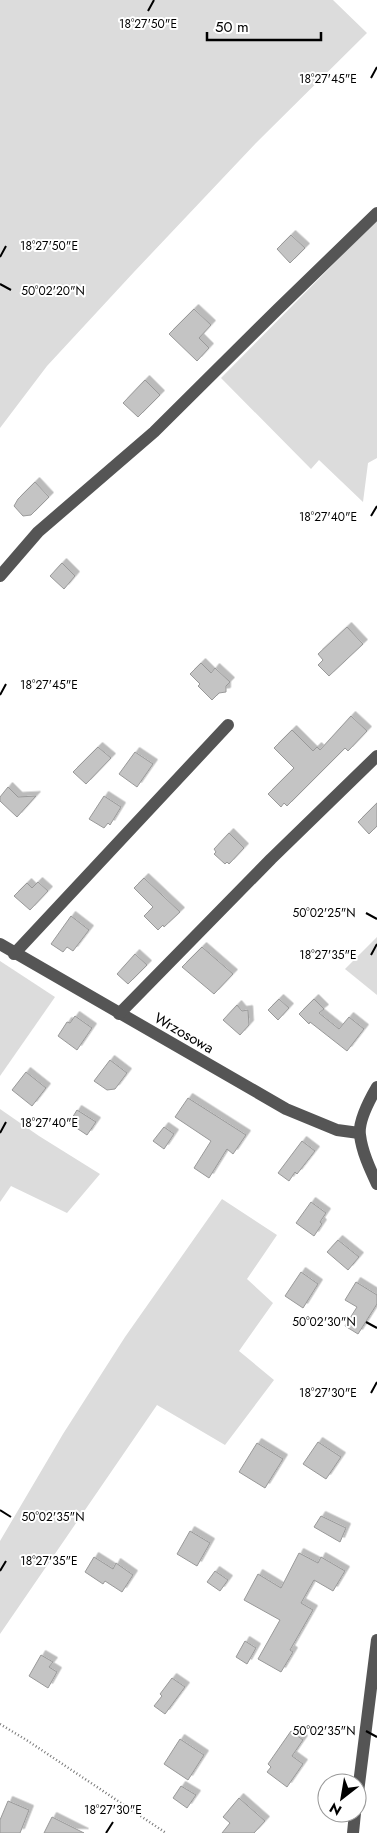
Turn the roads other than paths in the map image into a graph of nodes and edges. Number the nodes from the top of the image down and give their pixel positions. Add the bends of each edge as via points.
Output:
1 (377, 213) edge
2 (0, 576) edge
3 (228, 725) dead end
4 (377, 756) edge
5 (0, 944) edge
6 (14, 954) junction
7 (119, 1014) junction
8 (377, 1087) edge
9 (359, 1133) junction
10 (377, 1184) edge
11 (377, 1640) edge
12 (360, 1773) edge

1 - 2 street via 154,432 38,532
3 - 6 street
4 - 7 street
5 - 6 street, Wrzosowa
6 - 7 street, Wrzosowa
7 - 9 street, Wrzosowa via 286,1109 337,1130
8 - 9 street via 367,1104
9 - 10 street
11 - 12 street

